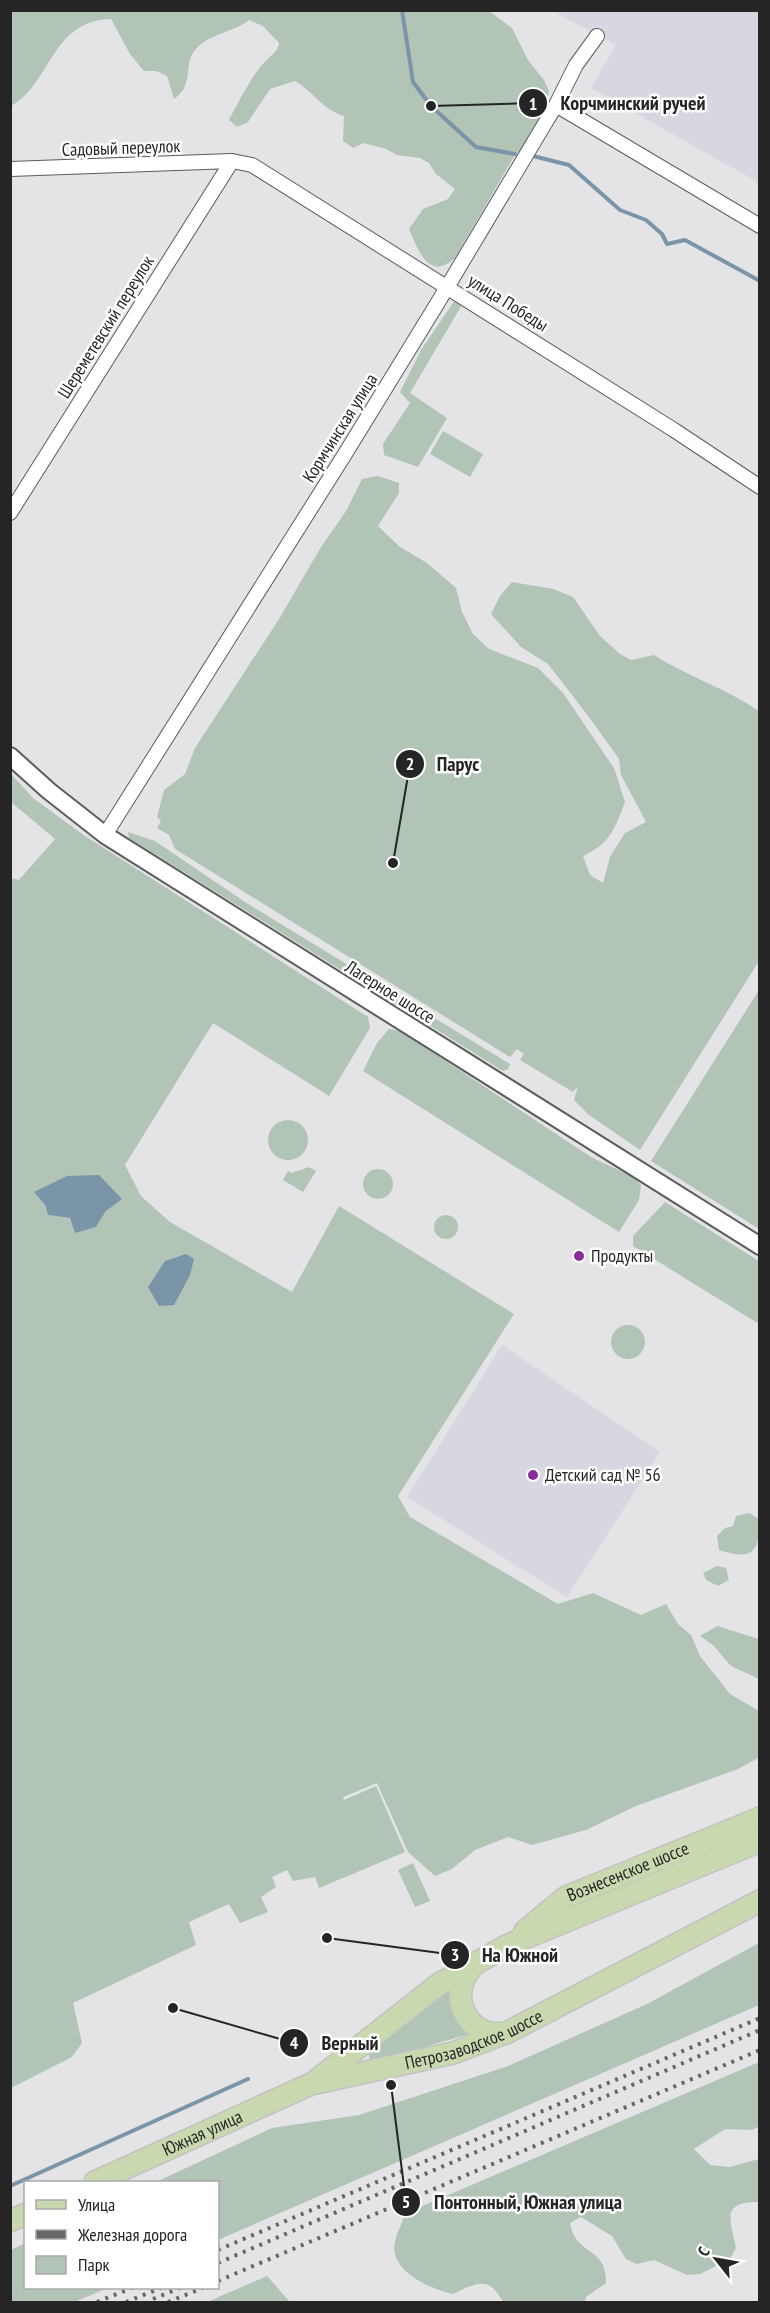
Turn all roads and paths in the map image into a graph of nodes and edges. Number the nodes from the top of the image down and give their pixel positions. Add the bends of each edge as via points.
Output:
1 (597, 36) dead end
2 (556, 105) junction
3 (232, 162) junction
4 (10, 169) edge
5 (759, 226) edge
6 (447, 286) junction
7 (759, 487) edge
8 (10, 513) edge
9 (10, 756) edge
10 (105, 835) junction
11 (759, 1246) edge
12 (759, 1818) edge
13 (759, 1841) edge
14 (759, 1900) edge
15 (508, 1945) junction
16 (479, 1962) junction
17 (508, 2032) junction
18 (313, 2083) junction
19 (96, 2181) edge
20 (24, 2215) edge
21 (10, 2221) edge

1 - 2 street, Кормчинская улица via 576,65
2 - 5 street
2 - 6 street, Кормчинская улица
3 - 4 street, Садовый переулок
3 - 6 street, улица Победы via 252,165
3 - 8 street, Шереметевский переулок
6 - 7 street, улица Победы
6 - 10 street, Кормчинская улица
9 - 10 street, Лагерное шоссе
10 - 11 street, Лагерное шоссе
12 - 15 main road, Вознесенское шоссе via 566,1897
13 - 15 main road
14 - 17 main road, Петрозаводское шоссе
15 - 16 main road
16 - 17 main road via 461,1983 462,2010 481,2030
16 - 18 main road via 440,1984
17 - 18 main road, Петрозаводское шоссе via 453,2053
18 - 19 main road, Южная улица
20 - 21 main road

